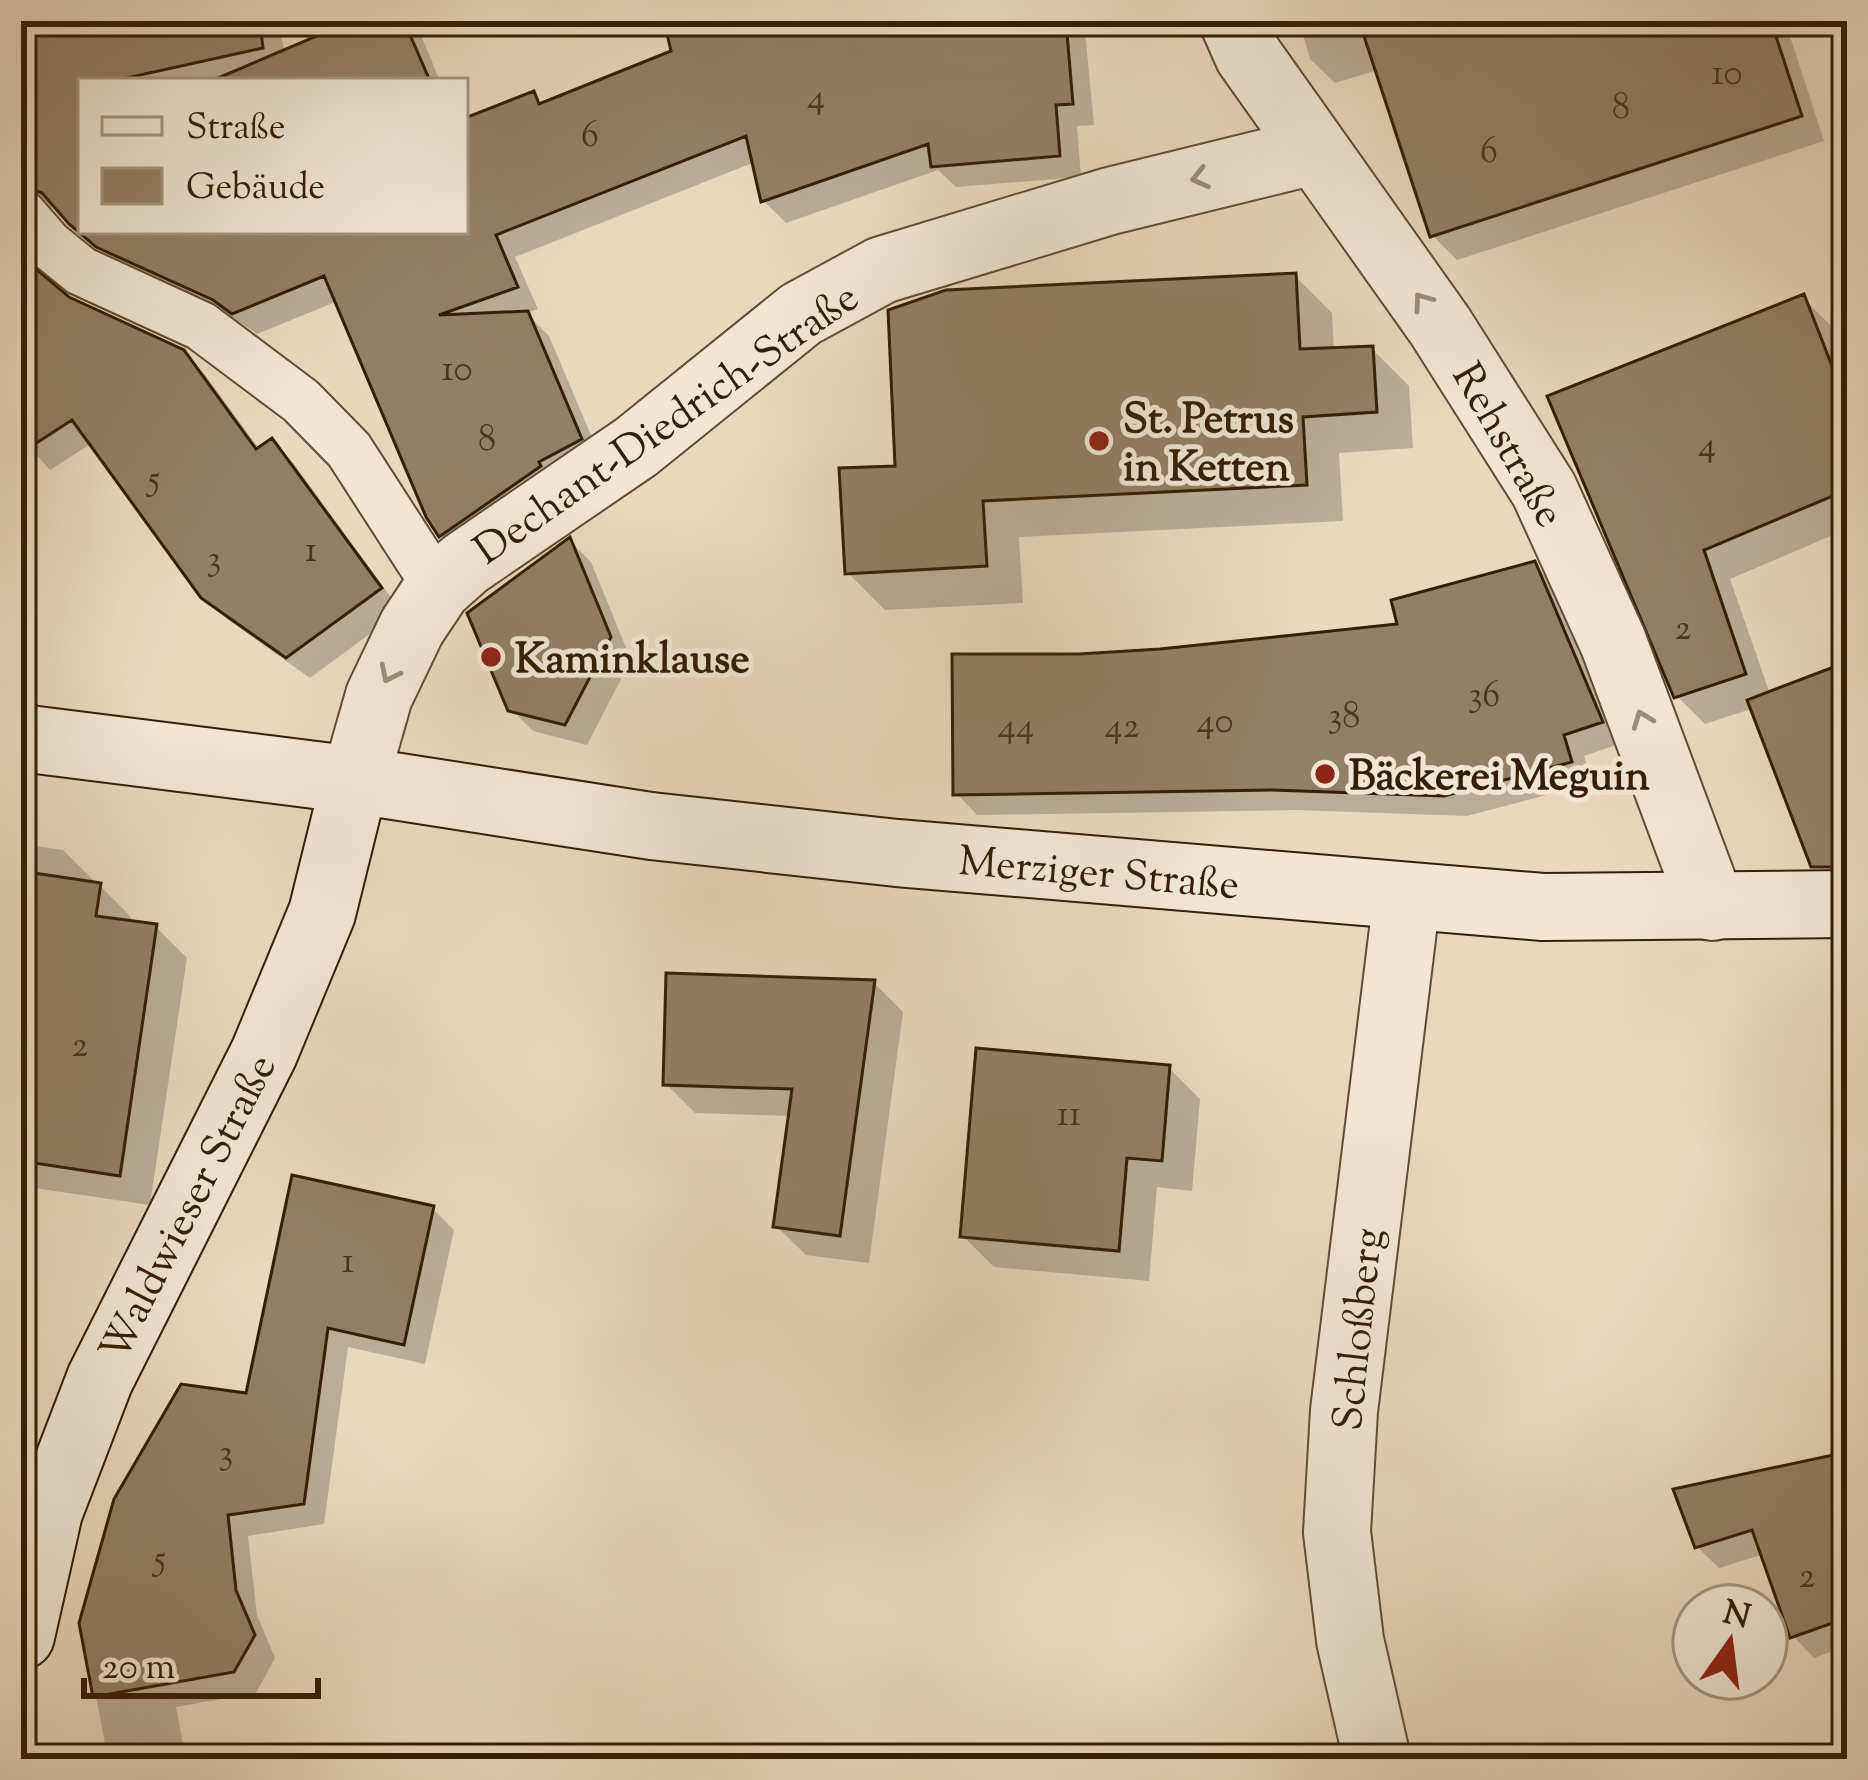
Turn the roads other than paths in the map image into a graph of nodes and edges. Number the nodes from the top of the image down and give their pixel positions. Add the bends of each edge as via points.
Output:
1 (1233, 21) edge
2 (1314, 151) junction
3 (21, 213) edge
4 (438, 588) junction
5 (21, 738) edge
6 (355, 780) junction
7 (1407, 897) junction
8 (1847, 904) edge
9 (1712, 907) junction
10 (21, 1636) edge
11 (1377, 1759) edge

1 - 2 street, Rehstraße
2 -> 4 street, Dechant-Diedrich-Straße via 1110,200 882,270 801,314 636,447
9 -> 2 street, Rehstraße via 1613,642 1544,490 1440,326
3 - 4 lane, Dechant-Diedrich-Straße via 82,271 201,326 302,401 349,450
4 -> 6 street, Dechant-Diedrich-Straße via 379,696
5 - 6 street, Merziger Straße
6 - 7 street, Merziger Straße via 875,851
6 - 10 street, Waldwieser Straße via 322,913 264,1053 100,1379 49,1511
7 - 9 street, Merziger Straße
7 - 11 street, Schloßberg via 1344,1411 1337,1532
8 - 9 street, Merziger Straße

